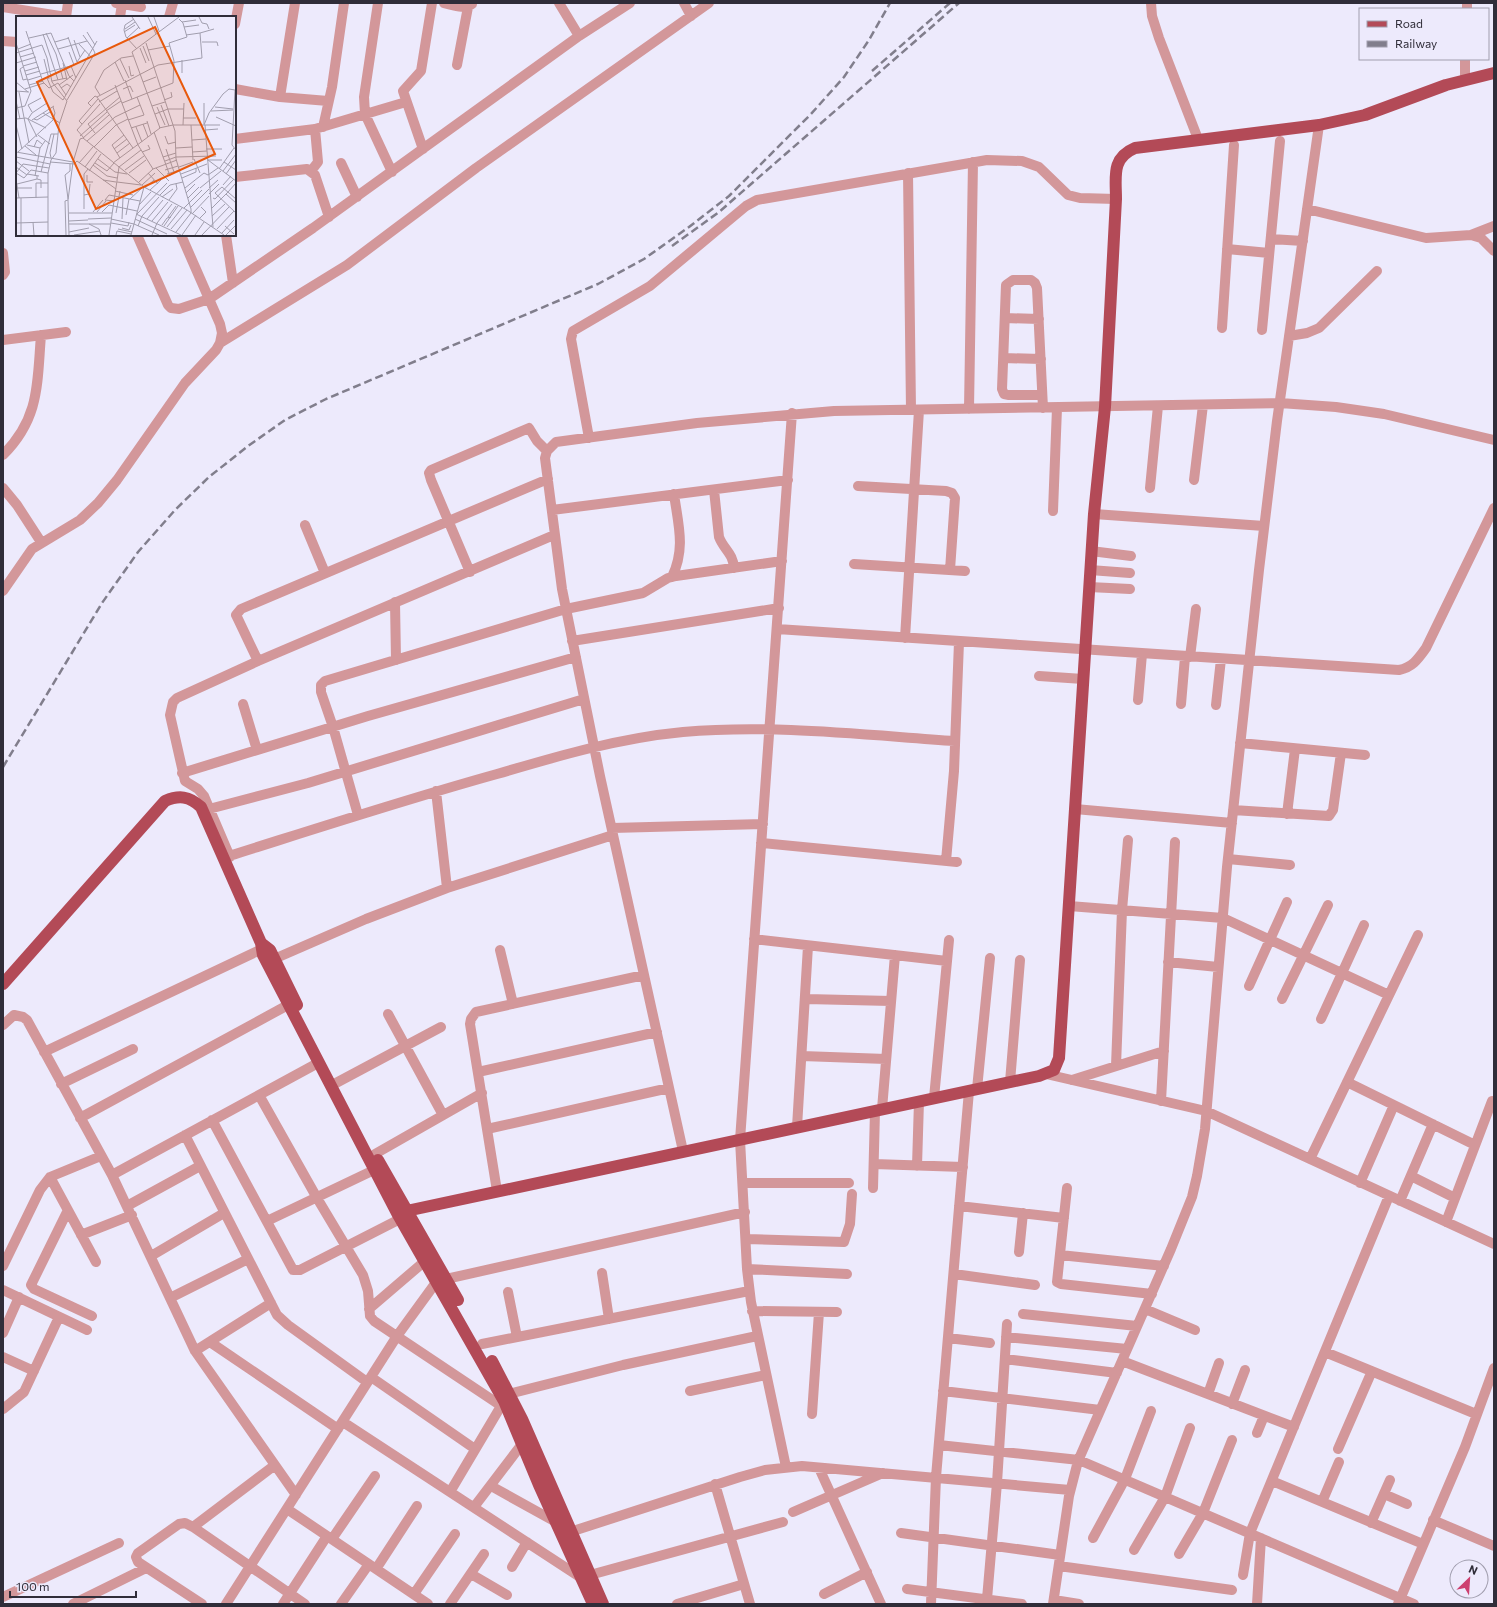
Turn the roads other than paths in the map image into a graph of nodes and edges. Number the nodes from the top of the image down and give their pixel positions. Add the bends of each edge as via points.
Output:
1 (68, 3) edge
2 (119, 3) edge
3 (173, 3) edge
4 (239, 3) edge
5 (295, 3) edge
6 (344, 3) edge
7 (378, 3) edge
8 (432, 3) edge
9 (444, 3) edge
10 (559, 3) edge
11 (630, 3) edge
12 (684, 3) edge
13 (709, 3) edge
14 (1151, 3) edge
15 (471, 5) edge
16 (3, 7) edge
17 (141, 9) edge
18 (60, 16) edge
19 (66, 16) edge
20 (120, 16) edge
21 (170, 16) edge
22 (691, 16) junction
23 (236, 19) edge
24 (579, 36) junction
25 (3, 41) edge
26 (16, 42) edge
27 (1465, 60) edge
28 (458, 65) dead end
29 (1494, 73) edge
30 (1464, 80) junction
31 (236, 89) edge
32 (280, 97) junction
33 (328, 101) junction
34 (406, 102) junction
35 (365, 114) junction
36 (1320, 125) junction
37 (319, 128) junction
38 (236, 139) edge
39 (1198, 140) junction
40 (1280, 141) dead end
41 (1234, 145) dead end
42 (423, 149) junction
43 (973, 162) junction
44 (341, 163) dead end
45 (311, 171) junction
46 (392, 172) junction
47 (908, 173) junction
48 (236, 176) edge
49 (357, 197) junction
50 (1116, 199) junction
51 (1307, 209) junction
52 (329, 217) junction
53 (1494, 226) edge
54 (1471, 235) junction
55 (137, 236) edge
56 (181, 236) edge
57 (226, 236) edge
58 (1271, 238) junction
59 (1303, 242) junction
60 (1227, 250) junction
61 (1494, 251) edge
62 (3, 253) edge
63 (1269, 253) junction
64 (1376, 270) dead end
65 (3, 275) edge
66 (233, 283) junction
67 (209, 299) junction
68 (1005, 318) junction
69 (1039, 318) junction
70 (1222, 328) dead end
71 (1262, 330) dead end
72 (66, 332) dead end
73 (41, 335) junction
74 (1289, 336) junction
75 (3, 340) edge
76 (220, 343) junction
77 (1004, 358) junction
78 (1041, 359) junction
79 (1042, 395) junction
80 (1280, 404) junction
81 (1203, 405) junction
82 (1158, 406) junction
83 (1104, 407) junction
84 (1043, 408) junction
85 (1057, 408) junction
86 (969, 409) junction
87 (915, 410) junction
88 (792, 413) junction
89 (589, 438) junction
90 (1494, 440) edge
91 (547, 451) junction
92 (3, 454) edge
93 (548, 479) junction
94 (788, 480) junction
95 (1194, 480) dead end
96 (858, 486) dead end
97 (3, 488) edge
98 (1150, 488) dead end
99 (915, 489) junction
100 (714, 490) junction
101 (674, 494) junction
102 (552, 510) junction
103 (1053, 511) dead end
104 (1094, 514) junction
105 (1493, 515) edge
106 (448, 520) junction
107 (305, 525) dead end
108 (1264, 526) junction
109 (554, 535) junction
110 (41, 542) junction
111 (1091, 551) junction
112 (1131, 556) dead end
113 (782, 561) junction
114 (854, 564) dead end
115 (734, 568) junction
116 (910, 568) junction
117 (950, 570) junction
118 (1090, 570) junction
119 (965, 571) dead end
120 (470, 572) junction
121 (325, 573) junction
122 (1130, 573) dead end
123 (672, 577) junction
124 (1089, 587) junction
125 (1130, 589) dead end
126 (3, 590) edge
127 (395, 602) junction
128 (779, 608) junction
129 (566, 609) junction
130 (1196, 609) dead end
131 (777, 629) junction
132 (905, 638) junction
133 (572, 641) junction
134 (959, 642) junction
135 (1085, 650) junction
136 (1142, 654) junction
137 (576, 656) junction
138 (1187, 657) junction
139 (1221, 659) junction
140 (396, 660) junction
141 (258, 661) junction
142 (1249, 661) junction
143 (1039, 676) dead end
144 (1083, 680) junction
145 (584, 699) junction
146 (1138, 700) dead end
147 (243, 704) dead end
148 (1181, 704) dead end
149 (1216, 705) dead end
150 (333, 727) junction
151 (770, 729) junction
152 (955, 741) junction
153 (1240, 743) junction
154 (594, 746) junction
155 (1295, 749) junction
156 (257, 750) junction
157 (1340, 753) junction
158 (1365, 755) dead end
159 (346, 772) junction
160 (182, 773) junction
161 (436, 791) junction
162 (205, 808) junction
163 (1075, 809) junction
164 (1233, 810) junction
165 (1287, 814) junction
166 (358, 815) junction
167 (1232, 823) junction
168 (763, 824) junction
169 (613, 832) junction
170 (1128, 840) dead end
171 (1175, 842) dead end
172 (761, 843) junction
173 (229, 856) junction
174 (1228, 859) junction
175 (946, 861) junction
176 (957, 862) dead end
177 (1290, 865) dead end
178 (447, 888) junction
179 (1287, 902) dead end
180 (1328, 905) dead end
181 (1069, 906) junction
182 (1122, 910) junction
183 (1171, 913) junction
184 (1223, 918) junction
185 (1364, 925) dead end
186 (1418, 935) dead end
187 (754, 940) junction
188 (949, 940) dead end
189 (1271, 940) junction
190 (262, 946) junction
191 (808, 946) junction
192 (500, 950) dead end
193 (894, 955) junction
194 (1304, 956) junction
195 (990, 958) dead end
196 (274, 959) junction
197 (1020, 960) dead end
198 (947, 961) junction
199 (1168, 962) junction
200 (1218, 967) junction
201 (1342, 973) junction
202 (644, 975) junction
203 (3, 984) edge
204 (1249, 986) dead end
205 (1389, 995) junction
206 (806, 999) junction
207 (1282, 999) dead end
208 (891, 1001) junction
209 (513, 1004) junction
210 (288, 1005) junction
211 (388, 1014) dead end
212 (1321, 1019) dead end
213 (3, 1025) edge
214 (441, 1027) dead end
215 (657, 1032) junction
216 (406, 1046) junction
217 (133, 1049) dead end
218 (1164, 1051) junction
219 (44, 1052) junction
220 (802, 1056) junction
221 (886, 1059) junction
222 (318, 1063) junction
223 (1116, 1066) junction
224 (478, 1072) junction
225 (1046, 1074) junction
226 (1072, 1080) junction
227 (1010, 1082) junction
228 (1347, 1082) junction
229 (336, 1083) junction
230 (61, 1084) junction
231 (669, 1088) junction
232 (973, 1090) junction
233 (482, 1093) junction
234 (259, 1095) junction
235 (934, 1098) junction
236 (1492, 1100) dead end
237 (1161, 1101) junction
238 (919, 1102) junction
239 (1394, 1105) junction
240 (879, 1110) junction
241 (1206, 1111) junction
242 (443, 1115) junction
243 (80, 1118) junction
244 (212, 1120) junction
245 (1433, 1124) junction
246 (797, 1127) junction
247 (487, 1129) junction
248 (185, 1135) junction
249 (740, 1140) junction
250 (1475, 1145) junction
251 (683, 1152) junction
252 (375, 1154) junction
253 (101, 1156) junction
254 (1310, 1159) junction
255 (874, 1164) junction
256 (200, 1166) junction
257 (917, 1166) junction
258 (963, 1167) junction
259 (374, 1170) junction
260 (112, 1175) junction
261 (1411, 1176) junction
262 (50, 1177) junction
263 (743, 1183) junction
264 (849, 1183) dead end
265 (1360, 1183) junction
266 (873, 1188) dead end
267 (1067, 1188) dead end
268 (497, 1191) junction
269 (852, 1194) dead end
270 (1389, 1196) junction
271 (317, 1198) junction
272 (1455, 1198) junction
273 (1400, 1201) junction
274 (127, 1206) junction
275 (959, 1206) junction
276 (68, 1210) junction
277 (745, 1212) junction
278 (224, 1213) junction
279 (1023, 1213) junction
280 (401, 1214) junction
281 (132, 1215) junction
282 (1064, 1218) junction
283 (267, 1221) junction
284 (1446, 1222) junction
285 (81, 1235) junction
286 (746, 1238) junction
287 (1494, 1244) edge
288 (346, 1246) junction
289 (1019, 1252) dead end
290 (1060, 1254) junction
291 (151, 1256) junction
292 (248, 1259) junction
293 (425, 1261) junction
294 (96, 1262) dead end
295 (3, 1266) edge
296 (1164, 1266) junction
297 (747, 1269) junction
298 (602, 1273) dead end
299 (847, 1274) dead end
300 (954, 1274) junction
301 (442, 1280) junction
302 (1035, 1285) dead end
303 (3, 1290) edge
304 (749, 1291) junction
305 (508, 1292) dead end
306 (1152, 1294) junction
307 (19, 1298) junction
308 (170, 1298) junction
309 (271, 1302) junction
310 (1145, 1308) junction
311 (369, 1309) junction
312 (752, 1311) junction
313 (819, 1312) junction
314 (837, 1312) dead end
315 (1024, 1314) dead end
316 (92, 1316) dead end
317 (59, 1317) junction
318 (608, 1319) junction
319 (1008, 1324) dead end
320 (1137, 1326) junction
321 (87, 1330) dead end
322 (1195, 1330) dead end
323 (3, 1333) edge
324 (397, 1336) junction
325 (757, 1336) junction
326 (517, 1337) junction
327 (1006, 1337) junction
328 (948, 1338) junction
329 (210, 1342) junction
330 (990, 1343) dead end
331 (482, 1344) junction
332 (1127, 1349) junction
333 (195, 1351) junction
334 (1325, 1352) junction
335 (3, 1357) edge
336 (1005, 1360) junction
337 (1122, 1361) junction
338 (1219, 1363) dead end
339 (34, 1370) junction
340 (1245, 1370) dead end
341 (1372, 1371) junction
342 (1493, 1372) edge
343 (1117, 1373) junction
344 (766, 1375) junction
345 (369, 1380) junction
346 (690, 1391) dead end
347 (943, 1391) junction
348 (509, 1394) junction
349 (1208, 1394) junction
350 (1002, 1398) junction
351 (1232, 1404) junction
352 (3, 1409) edge
353 (505, 1409) junction
354 (1100, 1410) junction
355 (1151, 1412) dead end
356 (812, 1414) dead end
357 (1476, 1414) junction
358 (1264, 1416) junction
359 (340, 1426) junction
360 (1294, 1427) junction
361 (1190, 1428) dead end
362 (1257, 1433) dead end
363 (1232, 1440) dead end
364 (522, 1444) junction
365 (939, 1445) junction
366 (1338, 1448) dead end
367 (475, 1449) junction
368 (999, 1451) junction
369 (1079, 1460) junction
370 (1339, 1462) dead end
371 (275, 1465) junction
372 (786, 1467) junction
373 (819, 1468) junction
374 (885, 1473) junction
375 (375, 1476) dead end
376 (936, 1477) junction
377 (1125, 1480) junction
378 (1272, 1480) junction
379 (1390, 1480) dead end
380 (997, 1483) junction
381 (715, 1484) junction
382 (490, 1486) junction
383 (1070, 1490) junction
384 (450, 1492) junction
385 (1384, 1494) junction
386 (296, 1495) junction
387 (832, 1496) junction
388 (1165, 1497) junction
389 (1322, 1502) junction
390 (1407, 1504) dead end
391 (417, 1506) dead end
392 (474, 1507) junction
393 (287, 1509) junction
394 (793, 1512) dead end
395 (1203, 1513) junction
396 (1433, 1520) junction
397 (556, 1522) junction
398 (783, 1522) dead end
399 (1372, 1523) junction
400 (194, 1527) junction
401 (570, 1532) junction
402 (901, 1533) dead end
403 (1250, 1533) junction
404 (455, 1534) dead end
405 (731, 1537) junction
406 (329, 1538) junction
407 (934, 1538) junction
408 (1093, 1538) dead end
409 (1261, 1538) junction
410 (527, 1542) junction
411 (119, 1543) dead end
412 (1423, 1544) junction
413 (992, 1546) junction
414 (1494, 1546) edge
415 (1134, 1550) dead end
416 (484, 1554) dead end
417 (1179, 1554) dead end
418 (1060, 1555) junction
419 (372, 1566) junction
420 (1058, 1566) junction
421 (250, 1567) junction
422 (512, 1567) dead end
423 (146, 1568) junction
424 (867, 1572) junction
425 (470, 1574) junction
426 (1243, 1575) dead end
427 (585, 1576) junction
428 (744, 1584) junction
429 (908, 1589) dead end
430 (1232, 1590) dead end
431 (932, 1592) junction
432 (290, 1594) junction
433 (414, 1594) junction
434 (824, 1594) dead end
435 (507, 1595) dead end
436 (3, 1597) edge
437 (987, 1599) junction
438 (1399, 1601) edge
439 (1053, 1602) edge
440 (73, 1604) edge
441 (202, 1604) edge
442 (226, 1604) edge
443 (283, 1604) edge
444 (305, 1604) edge
445 (341, 1604) edge
446 (428, 1604) edge
447 (450, 1604) edge
448 (592, 1604) edge
449 (603, 1604) edge
450 (678, 1604) edge
451 (750, 1604) edge
452 (882, 1604) edge
453 (931, 1604) edge
454 (1022, 1604) edge
455 (1079, 1604) edge
456 (1257, 1604) edge
457 (1414, 1604) edge

1 - 19 street
2 - 17 street
2 - 20 street
3 - 21 street
4 - 23 street
5 - 32 street
6 - 33 street
7 - 35 street via 364,97
8 - 34 street via 421,71 405,88 403,94
9 - 15 street
10 - 24 street
11 - 24 street
12 - 22 street
13 - 22 street
14 - 39 street via 1159,38
15 - 28 street
16 - 18 street
22 - 76 street via 476,168 347,265
24 - 42 street
25 - 26 street
27 - 30 street
29 - 30 main road
30 - 36 main road via 1365,115
31 - 32 street
32 - 33 street
33 - 37 street
34 - 35 street
34 - 42 street
35 - 37 street
35 - 46 street
36 - 39 main road
36 - 51 street
37 - 38 street
37 - 45 street via 318,162
39 - 50 main road via 1135,148 1124,152 1116,170
40 - 58 street
41 - 60 street
42 - 46 street
43 - 47 street
43 - 50 street via 1022,161 1039,167 1068,195 1090,199
43 - 86 street
44 - 49 street
45 - 48 street via 304,168
45 - 52 street via 315,175
46 - 49 street
47 - 87 street
47 - 89 street via 751,202 650,286 573,331 571,339
49 - 52 street
50 - 83 main road
51 - 54 street via 1426,238
51 - 59 street
52 - 66 street
53 - 54 street
54 - 61 street via 1481,238
55 - 67 street via 171,308 179,309
56 - 67 street
57 - 66 street
58 - 59 street
58 - 63 street
59 - 74 street
60 - 63 street
60 - 70 street
62 - 65 street
63 - 71 street
64 - 74 street via 1319,328
66 - 67 street
67 - 76 street via 220,324
68 - 69 street
68 - 69 street via 1006,285 1013,280 1031,280 1036,283
68 - 77 street
69 - 78 street
72 - 73 street
73 - 75 street
73 - 92 street via 36,394 31,415 12,445
74 - 80 street
76 - 110 street via 185,383 98,503 66,530
77 - 78 street
77 - 79 street via 1004,394
78 - 79 street
79 - 84 street
80 - 81 street
80 - 90 street via 1336,407 1384,414
80 - 108 street
81 - 82 street
81 - 95 street
82 - 83 street
82 - 98 street
83 - 85 street
83 - 104 main road
84 - 85 street
84 - 86 street
85 - 103 street
86 - 87 street
87 - 88 street
87 - 99 street
88 - 89 street via 697,422
88 - 94 street
89 - 91 street via 556,442
91 - 93 street via 545,458
91 - 106 street via 529,428 431,470 429,477
93 - 102 street
93 - 106 street
94 - 100 street
94 - 113 street
96 - 99 street
97 - 110 street via 18,505
99 - 116 street
99 - 117 street via 946,491 952,493 955,498
100 - 101 street
100 - 115 street via 719,537 732,554
101 - 102 street
101 - 123 street via 681,545 678,566
102 - 109 street
104 - 108 street
104 - 111 main road
105 - 142 street via 1426,648 1417,662 1409,668 1399,670
106 - 120 street
106 - 121 street
107 - 121 street
108 - 142 street
109 - 120 street
109 - 129 street
110 - 126 street via 28,554
111 - 112 street
111 - 118 main road
113 - 115 street
113 - 128 street
114 - 116 street
115 - 123 street
116 - 117 street
116 - 132 street
117 - 119 street
118 - 122 street
118 - 124 main road
120 - 127 street
121 - 141 street via 238,612 238,619
123 - 129 street via 643,593
124 - 125 street
124 - 135 main road
127 - 140 street
127 - 141 street
128 - 131 street
128 - 133 street
129 - 133 street
129 - 140 street
130 - 138 street
131 - 132 street
131 - 151 street
132 - 134 street
133 - 137 street
134 - 135 street
134 - 152 street
135 - 136 street
135 - 144 main road
136 - 138 street
136 - 146 street
137 - 145 street
137 - 150 street
138 - 139 street
138 - 148 street
139 - 142 street
139 - 149 street
140 - 150 street via 321,684 321,692
141 - 160 street via 173,702 170,715
142 - 153 street
143 - 144 street
144 - 163 main road
145 - 154 street
145 - 159 street
147 - 156 street
150 - 156 street
150 - 159 street
151 - 152 street
151 - 154 street via 681,732
151 - 168 street
152 - 175 street
153 - 155 street
153 - 164 street
154 - 161 street
154 - 169 street
155 - 157 street
155 - 165 street
156 - 160 street
157 - 158 street
157 - 165 street via 1331,814 1326,817
159 - 162 street
159 - 166 street
160 - 162 street via 185,781 204,796
161 - 166 street
161 - 178 street
162 - 173 street
162 - 190 main road
162 - 203 main road via 185,797 165,801
163 - 167 street
163 - 181 main road
164 - 165 street
164 - 167 street
166 - 173 street
167 - 174 street
168 - 169 street
168 - 172 street
169 - 178 street
169 - 202 street
170 - 182 street
171 - 183 street
172 - 175 street
172 - 187 street
173 - 190 street
174 - 177 street
174 - 184 street
175 - 176 street
178 - 196 street via 366,919
179 - 189 street
180 - 194 street
181 - 182 street
181 - 225 main road via 1059,1058 1054,1070
182 - 183 street
182 - 223 street
183 - 184 street
183 - 199 street
184 - 189 street
184 - 200 street
185 - 201 street
186 - 205 street
187 - 191 street
187 - 249 street
188 - 198 street
189 - 194 street
189 - 204 street
190 - 196 main road
190 - 210 main road
190 - 219 street
191 - 193 street
191 - 206 street
192 - 209 street
193 - 198 street
193 - 208 street
194 - 201 street
194 - 207 street
195 - 232 street
196 - 229 main road
197 - 227 street
198 - 235 street
199 - 200 street
199 - 218 street
200 - 241 street
201 - 205 street
201 - 212 street
202 - 209 street
202 - 215 street
205 - 228 street
206 - 208 street
206 - 220 street
208 - 221 street
209 - 224 street via 476,1012 471,1019
210 - 222 main road
210 - 243 street
211 - 216 street
213 - 219 street via 14,1015 23,1016
214 - 216 street
215 - 224 street
215 - 231 street
216 - 229 street
216 - 242 street
217 - 230 street
218 - 223 street
218 - 237 street
219 - 230 street
220 - 221 street
220 - 246 street
221 - 240 street
222 - 234 street
222 - 259 main road
223 - 226 street
224 - 233 street
225 - 226 street
225 - 227 main road
226 - 237 street
227 - 232 main road
228 - 239 street
228 - 254 street
229 - 252 main road
230 - 243 street
231 - 247 street
231 - 251 street
232 - 235 main road
232 - 258 street
233 - 242 street
233 - 247 street
234 - 244 street
234 - 271 street
235 - 238 main road
236 - 250 street
237 - 241 street
238 - 240 main road
238 - 257 street
239 - 245 street
239 - 265 street
240 - 246 main road
240 - 255 street
241 - 254 street
241 - 296 street via 1192,1197
242 - 252 street
243 - 253 street
244 - 248 street
244 - 283 street
245 - 250 street
245 - 261 street
246 - 249 main road
247 - 268 street
248 - 256 street
248 - 260 street
249 - 251 main road
249 - 263 street
250 - 272 street
251 - 268 main road
252 - 280 main road
253 - 260 street
253 - 262 street
254 - 265 street
255 - 257 street
255 - 266 street
256 - 274 street
256 - 278 street
257 - 258 street
258 - 275 street
259 - 271 street
259 - 280 main road
260 - 274 street
261 - 272 street
261 - 273 street
262 - 276 street
262 - 295 street via 40,1190
263 - 264 street
263 - 277 street
265 - 270 street
267 - 282 street
268 - 280 main road
269 - 286 street via 850,1224 844,1242
270 - 273 street
270 - 334 street
271 - 283 street
271 - 288 street
272 - 284 street
273 - 284 street
274 - 281 street
275 - 279 street
275 - 300 street
276 - 285 street
276 - 316 street via 31,1285 34,1289
277 - 286 street
277 - 301 street
278 - 291 street
278 - 292 street
279 - 282 street
279 - 289 street
280 - 288 street
280 - 293 main road
280 - 301 main road
281 - 285 street
281 - 291 street
282 - 290 street
283 - 288 street via 293,1270 300,1270
284 - 287 street
285 - 294 street
286 - 297 street
288 - 311 street via 367,1284
290 - 296 street
290 - 306 street via 1058,1283
291 - 308 street
292 - 308 street
292 - 309 street
293 - 301 main road
293 - 311 street
296 - 306 street
297 - 299 street
297 - 304 street
298 - 318 street
300 - 302 street
300 - 328 street
301 - 324 street
301 - 331 main road
301 - 353 main road
303 - 307 street
304 - 312 street
304 - 318 street
305 - 326 street
306 - 310 street
307 - 317 street
307 - 323 street
308 - 333 street
309 - 329 street
309 - 345 street via 277,1315 288,1325
310 - 320 street
310 - 322 street
311 - 324 street via 374,1321
312 - 313 street
312 - 325 street
313 - 314 street
313 - 356 street
315 - 320 street
317 - 321 street
317 - 339 street
318 - 326 street
319 - 327 street
320 - 332 street
324 - 345 street
324 - 353 street
325 - 344 street
325 - 348 street via 623,1365
326 - 331 street
327 - 332 street
327 - 336 street
328 - 330 street
328 - 347 street
329 - 333 street
329 - 359 street
331 - 348 main road
332 - 337 street
333 - 371 street
334 - 341 street
334 - 360 street
335 - 339 street
336 - 343 street
336 - 350 street
337 - 343 street
337 - 349 street
338 - 349 street
339 - 352 street via 24,1392
340 - 351 street
341 - 357 street
341 - 366 street
342 - 357 street
343 - 354 street
344 - 346 street
344 - 372 street
345 - 359 street
345 - 367 street
347 - 350 street
347 - 365 street
348 - 401 main road
349 - 351 street
350 - 354 street
350 - 368 street
351 - 358 street
353 - 364 main road
353 - 367 street
354 - 369 street
355 - 377 street
357 - 396 street via 1465,1447
358 - 360 street
358 - 362 street
359 - 384 street
359 - 386 street
360 - 378 street
361 - 388 street
363 - 395 street
364 - 382 street
364 - 397 main road
365 - 368 street
365 - 376 street
367 - 384 street
368 - 369 street
368 - 380 street
369 - 377 street
369 - 383 street
370 - 389 street
371 - 386 street
371 - 400 street
372 - 373 street
372 - 381 street
373 - 374 street
373 - 387 street
374 - 376 street
374 - 387 street
375 - 406 street
376 - 380 street
376 - 407 street
377 - 388 street
377 - 408 street
378 - 389 street
378 - 403 street
379 - 385 street
380 - 383 street
380 - 413 street
381 - 401 street
381 - 405 street
382 - 392 street
382 - 397 street
383 - 418 street
384 - 392 street
385 - 390 street
385 - 399 street
386 - 393 street
387 - 394 street
387 - 424 street
388 - 395 street
388 - 415 street
389 - 399 street
391 - 419 street
392 - 410 street
393 - 406 street
393 - 421 street
395 - 403 street
395 - 417 street
396 - 412 street
396 - 414 street
397 - 427 main road
398 - 405 street
399 - 412 street
400 - 421 street
400 - 423 street via 185,1523 178,1524 138,1552 138,1562
401 - 427 main road
402 - 407 street
403 - 409 street
403 - 426 street
404 - 433 street
405 - 427 street
405 - 428 street
406 - 419 street
406 - 432 street
407 - 413 street
407 - 431 street
409 - 438 street
409 - 456 street
410 - 422 street
410 - 427 street
411 - 436 street
412 - 438 street
413 - 418 street
413 - 437 street
416 - 425 street
418 - 420 street
419 - 433 street
419 - 445 street
420 - 430 street
420 - 439 street
421 - 432 street
421 - 442 street
423 - 440 street
423 - 441 street
424 - 434 street
424 - 452 street
425 - 435 street
425 - 447 street
427 - 448 main road
427 - 449 main road
428 - 450 street
428 - 451 street
429 - 431 street
431 - 437 street
431 - 453 street
432 - 443 street
432 - 444 street
433 - 446 street
437 - 454 street
438 - 457 street
439 - 455 street

